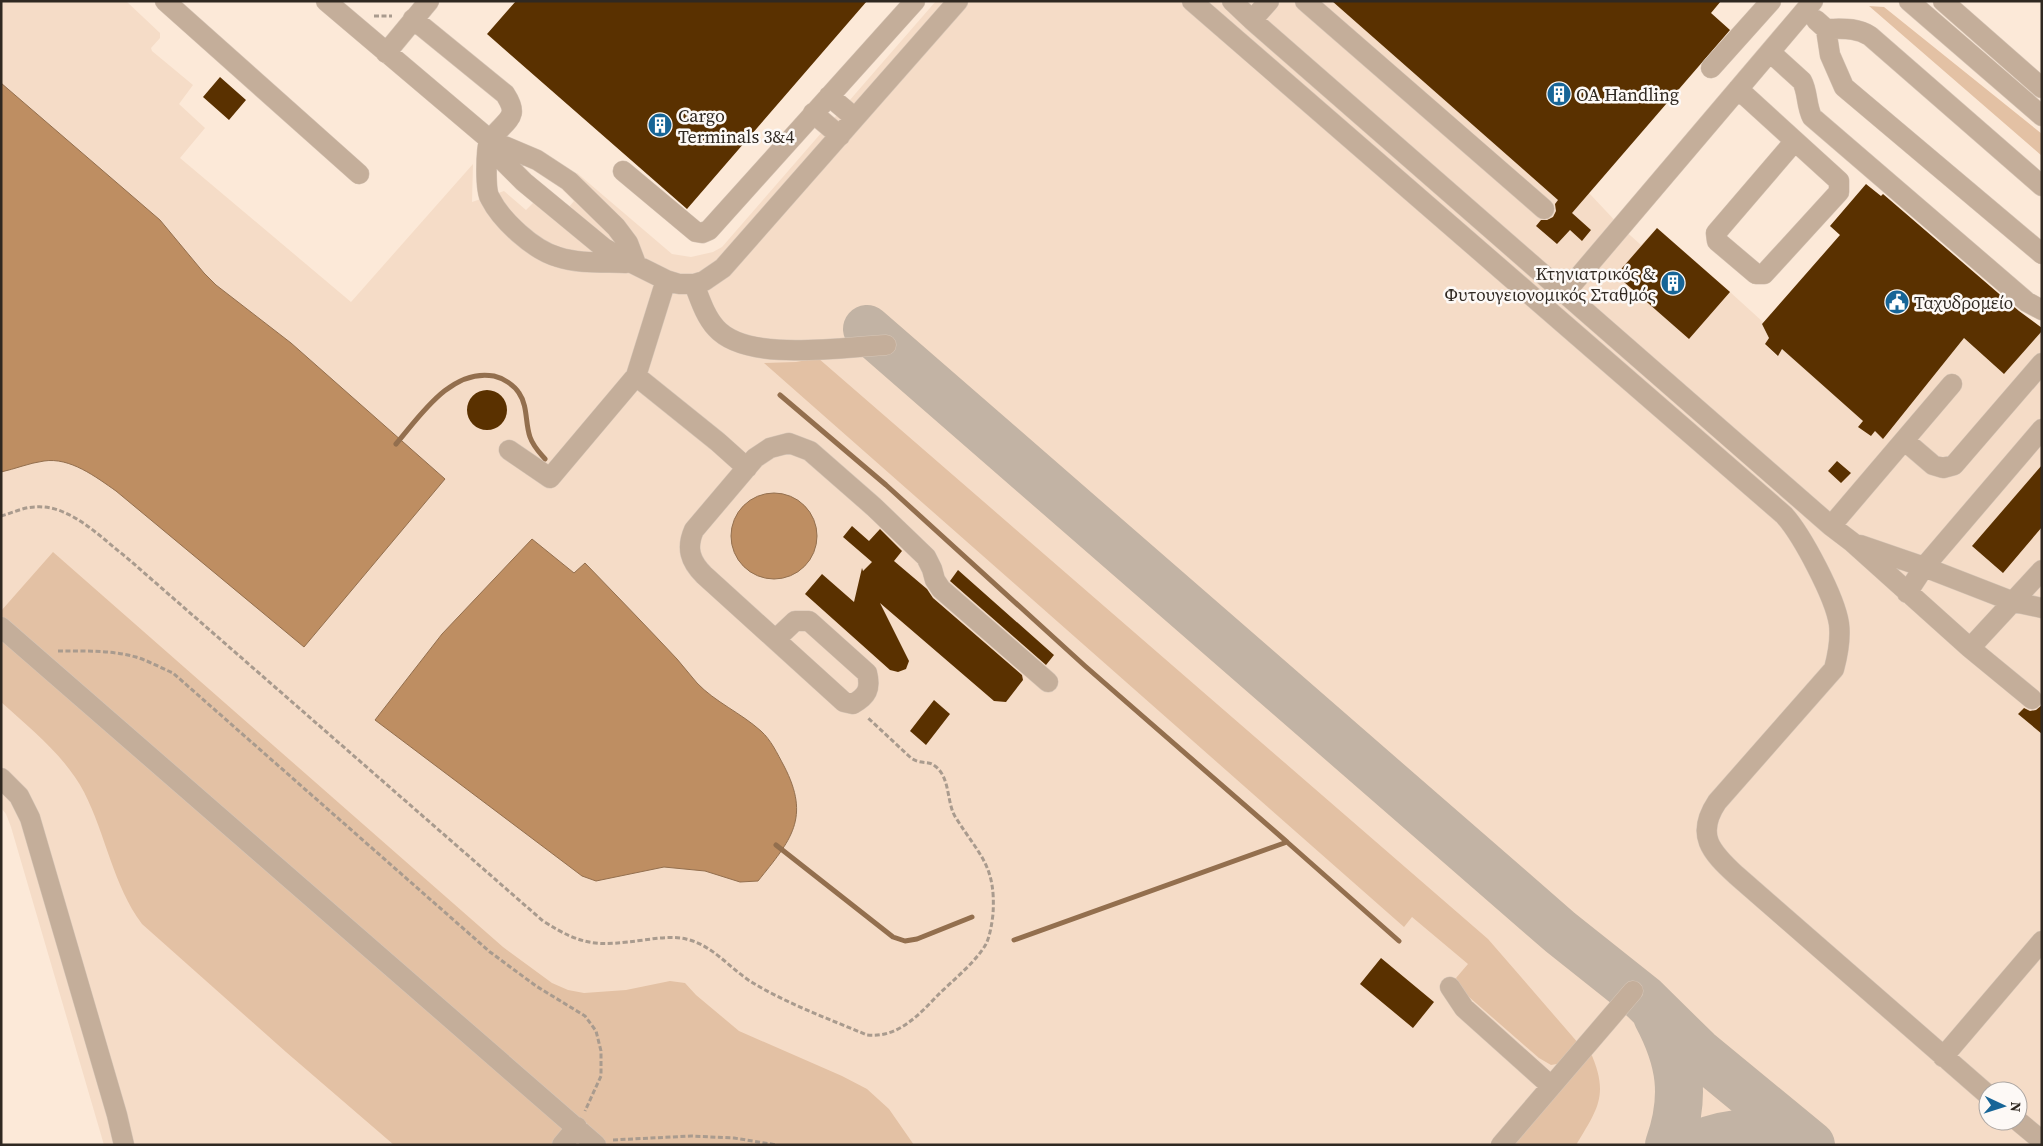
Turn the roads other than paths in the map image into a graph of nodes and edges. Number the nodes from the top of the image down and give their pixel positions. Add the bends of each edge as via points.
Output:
1 (165, 1) edge
2 (428, 1) edge
3 (915, 1) edge
4 (958, 1) edge
5 (1192, 1) edge
6 (1232, 1) edge
7 (1269, 1) edge
8 (1304, 1) edge
9 (1771, 1) edge
10 (1909, 1) edge
11 (1943, 1) edge
12 (335, 4) edge
13 (1809, 6) edge
14 (404, 17) junction
15 (1252, 20) junction
16 (1826, 29) junction
17 (1770, 52) junction
18 (386, 53) junction
19 (1711, 68) dead end
20 (2042, 88) edge
21 (1738, 89) junction
22 (829, 96) junction
23 (813, 113) junction
24 (2042, 116) edge
25 (855, 118) junction
26 (840, 136) junction
27 (490, 140) junction
28 (1794, 142) junction
29 (623, 171) dead end
30 (359, 174) dead end
31 (2042, 186) edge
32 (1544, 209) dead end
33 (2042, 254) edge
34 (636, 264) junction
35 (666, 280) junction
36 (694, 284) junction
37 (1564, 294) junction
38 (2042, 310) edge
39 (886, 345) dead end
40 (2042, 363) edge
41 (636, 376) junction
42 (1952, 384) dead end
43 (2042, 429) edge
44 (1905, 440) junction
45 (509, 450) dead end
46 (748, 468) junction
47 (1831, 526) junction
48 (1852, 542) junction
49 (1924, 566) junction
50 (2042, 570) edge
51 (1907, 593) junction
52 (2014, 602) junction
53 (2042, 608) edge
54 (2042, 620) edge
55 (1, 627) edge
56 (776, 639) junction
57 (1970, 648) junction
58 (1048, 682) dead end
59 (2032, 699) dead end
60 (1, 778) edge
61 (2042, 941) edge
62 (1450, 987) dead end
63 (1633, 990) dead end
64 (1943, 1057) junction
65 (1552, 1086) junction
66 (1978, 1087) edge
67 (577, 1127) junction
68 (2028, 1129) edge
69 (2042, 1141) edge
70 (601, 1143) edge
71 (124, 1145) edge
72 (562, 1145) edge
73 (1500, 1145) edge

1 - 30 street
2 - 14 street
3 - 22 street
4 - 25 street
5 - 64 street via 1795,527 1833,603 1839,624 1839,651 1834,669 1709,814 1706,831 1709,847
6 - 15 street
7 - 15 street
8 - 32 street
9 - 19 street
10 - 24 street
11 - 20 street
12 - 18 street
13 - 16 street
13 - 17 street
14 - 18 street
14 - 27 street via 505,94 513,113
15 - 37 street
16 - 31 street via 1852,28 1870,36
16 - 33 street via 1830,55 1844,87
17 - 21 street
17 - 38 street via 1806,87 1808,110 1812,116 2028,302
18 - 27 street
21 - 28 street
21 - 37 street
22 - 23 street
22 - 25 street
23 - 26 street
23 - 29 street via 709,230 702,233 696,232
25 - 26 street
26 - 36 street via 723,268
27 - 34 street via 504,162 542,197 604,248
27 - 34 street via 537,160 569,181 616,227 628,243
27 - 34 street via 486,177 489,196 504,219 539,248 557,257
28 - 28 street via 1716,233 1717,241 1756,274 1764,274 1839,192 1839,181
34 - 35 street
35 - 36 street
35 - 41 street
36 - 39 street via 716,328 728,339 742,345 779,351
37 - 47 street
40 - 44 street via 1954,465 1943,468 1933,465
41 - 45 street via 550,478
41 - 46 street
42 - 44 street
43 - 49 street
44 - 47 street
46 - 56 street via 694,530 689,550 697,568
46 - 58 street via 755,458 779,444 789,443 810,450 926,557 940,589
47 - 48 street
48 - 49 street
48 - 51 street
49 - 51 street
49 - 52 street
50 - 52 street
51 - 57 street
52 - 53 street
52 - 54 street
52 - 57 street
55 - 67 street
56 - 56 street via 844,702 853,704 863,699 870,684 867,673 809,621 795,621
57 - 59 street
60 - 71 street via 19,796 30,818
61 - 64 street
62 - 65 street via 1464,1008
63 - 65 street
64 - 66 street
65 - 73 street
67 - 70 street
67 - 72 street
68 - 69 street

